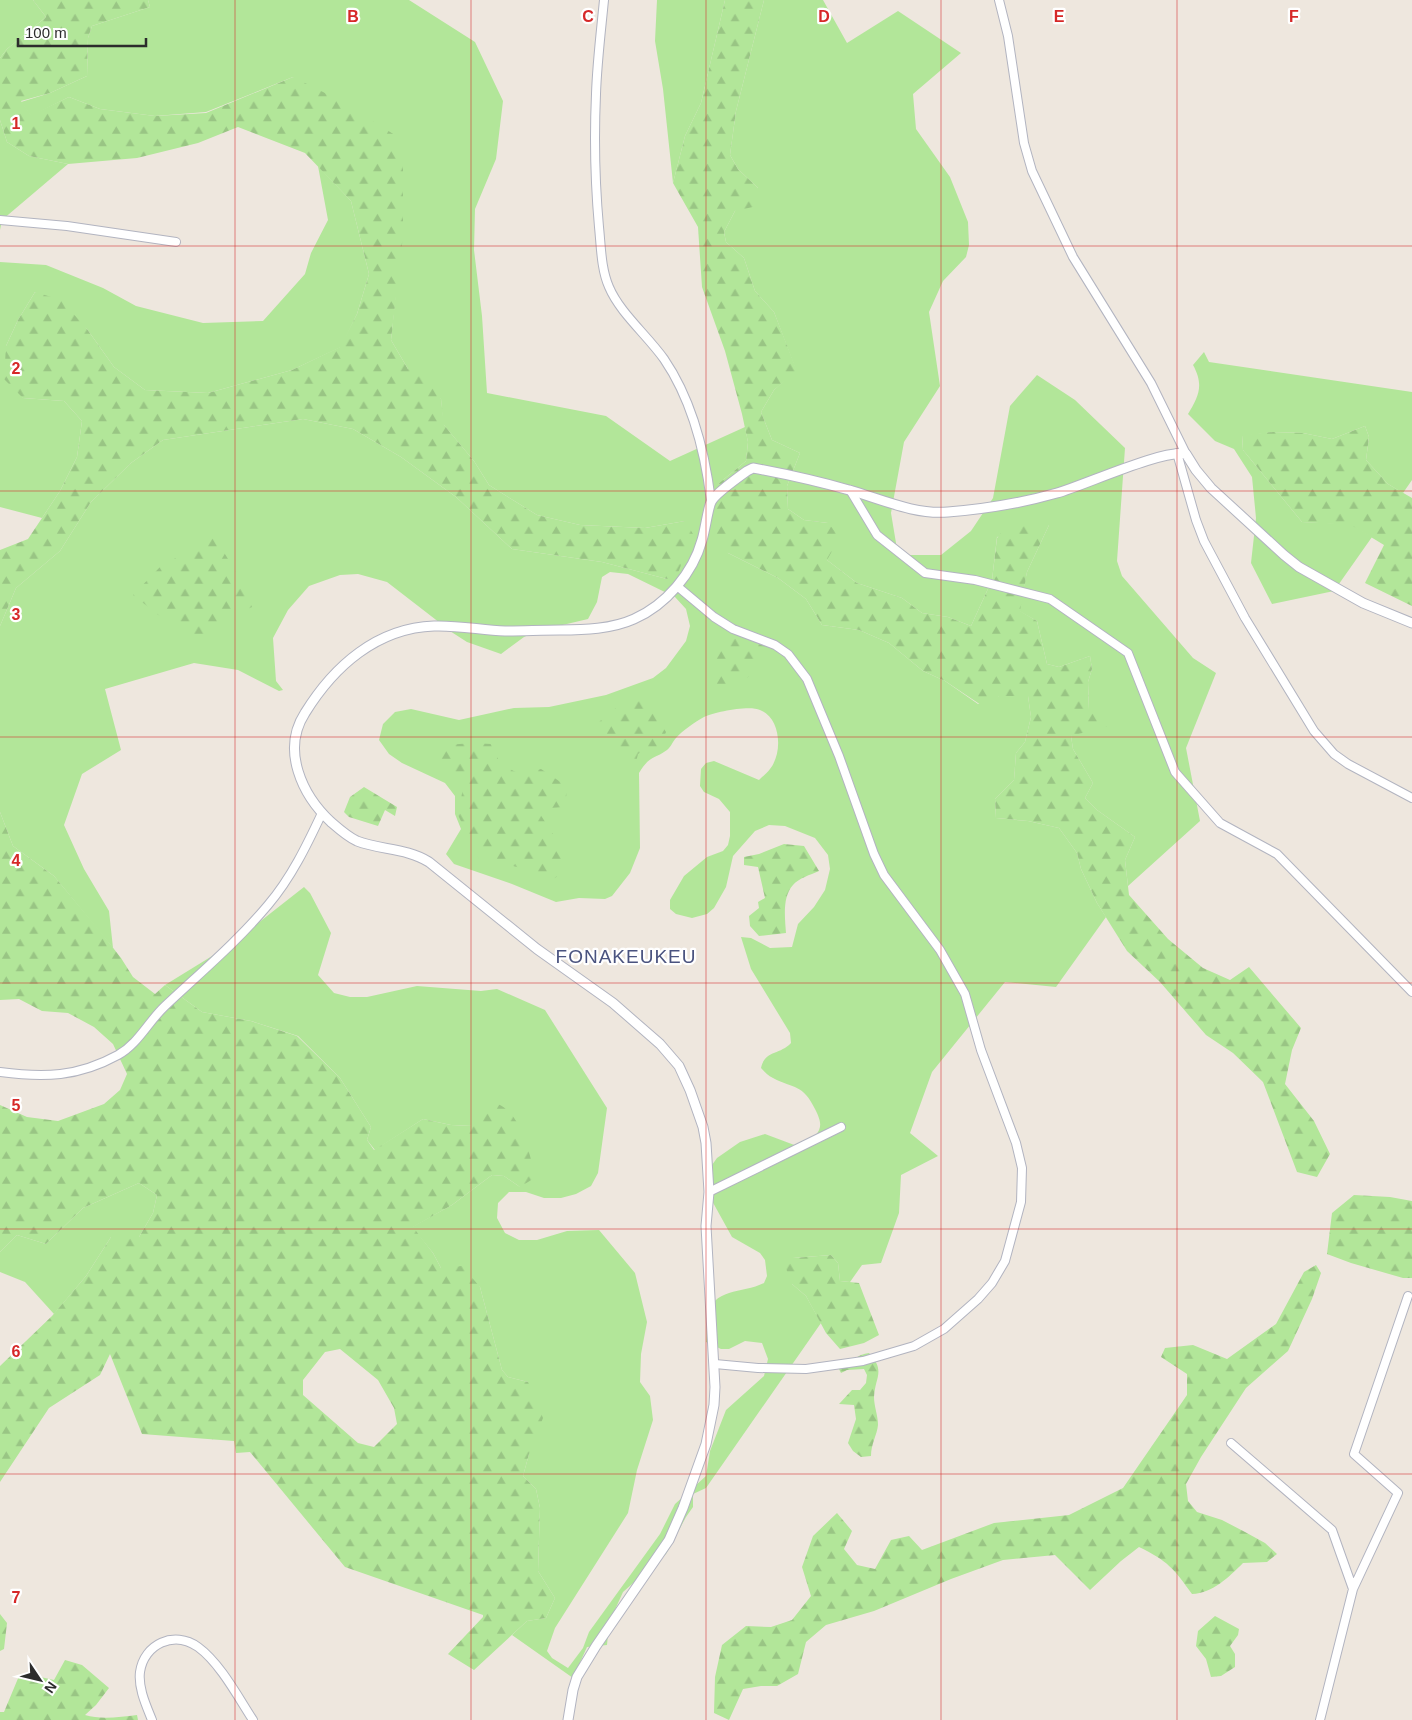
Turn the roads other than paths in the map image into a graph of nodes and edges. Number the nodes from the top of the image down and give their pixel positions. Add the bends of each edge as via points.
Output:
1 (604, 0) edge
2 (999, 0) edge
3 (0, 220) edge
4 (176, 242) dead end
5 (1182, 454) junction
6 (850, 490) junction
7 (711, 501) junction
8 (677, 586) junction
9 (1412, 623) edge
10 (1412, 798) edge
11 (322, 813) junction
12 (1412, 992) edge
13 (0, 1072) edge
14 (841, 1127) dead end
15 (709, 1192) junction
16 (1408, 1296) dead end
17 (715, 1364) junction
18 (1231, 1444) dead end
19 (1353, 1589) junction
20 (152, 1720) edge
21 (253, 1720) edge
22 (568, 1720) edge
23 (1320, 1720) edge

1 - 7 street via 596,94 595,187 605,272 608,286 616,299 663,358 684,396 693,418
2 - 5 street via 1008,36 1024,143 1032,171 1073,257 1151,383
3 - 4 street
5 - 6 street via 1137,465 1056,494 990,508 924,511
5 - 9 street via 1211,488 1299,567 1363,603
5 - 10 street via 1196,520 1204,541 1314,731 1334,754 1348,764
6 - 7 street via 753,468
6 - 12 street via 877,535 925,573 975,580 1050,599 1128,653 1175,772 1220,823 1277,854
7 - 8 street via 701,545
8 - 11 street via 648,612 618,625 578,630 506,631 420,627 400,630 362,649 332,677 298,725 295,747 299,777
8 - 17 street via 714,617 733,629 775,645 799,666 839,756 884,875 940,950 965,994 1022,1168 1021,1202 1005,1261 983,1294 944,1329 914,1346 864,1361 806,1369
11 - 13 street via 294,868 269,904 153,1018 129,1048 107,1061 74,1073 35,1075
11 - 15 street via 357,841 415,855 429,862 536,948 613,1003 660,1044 679,1066 698,1108 706,1143
14 - 15 street
15 - 17 street via 706,1226
16 - 19 street via 1354,1454 1398,1493
17 - 22 street via 714,1404 706,1444 677,1523 656,1560 585,1662 573,1690
18 - 19 street via 1332,1530
19 - 23 street
20 - 21 street via 141,1688 143,1661 156,1644 176,1640 187,1641 210,1657

